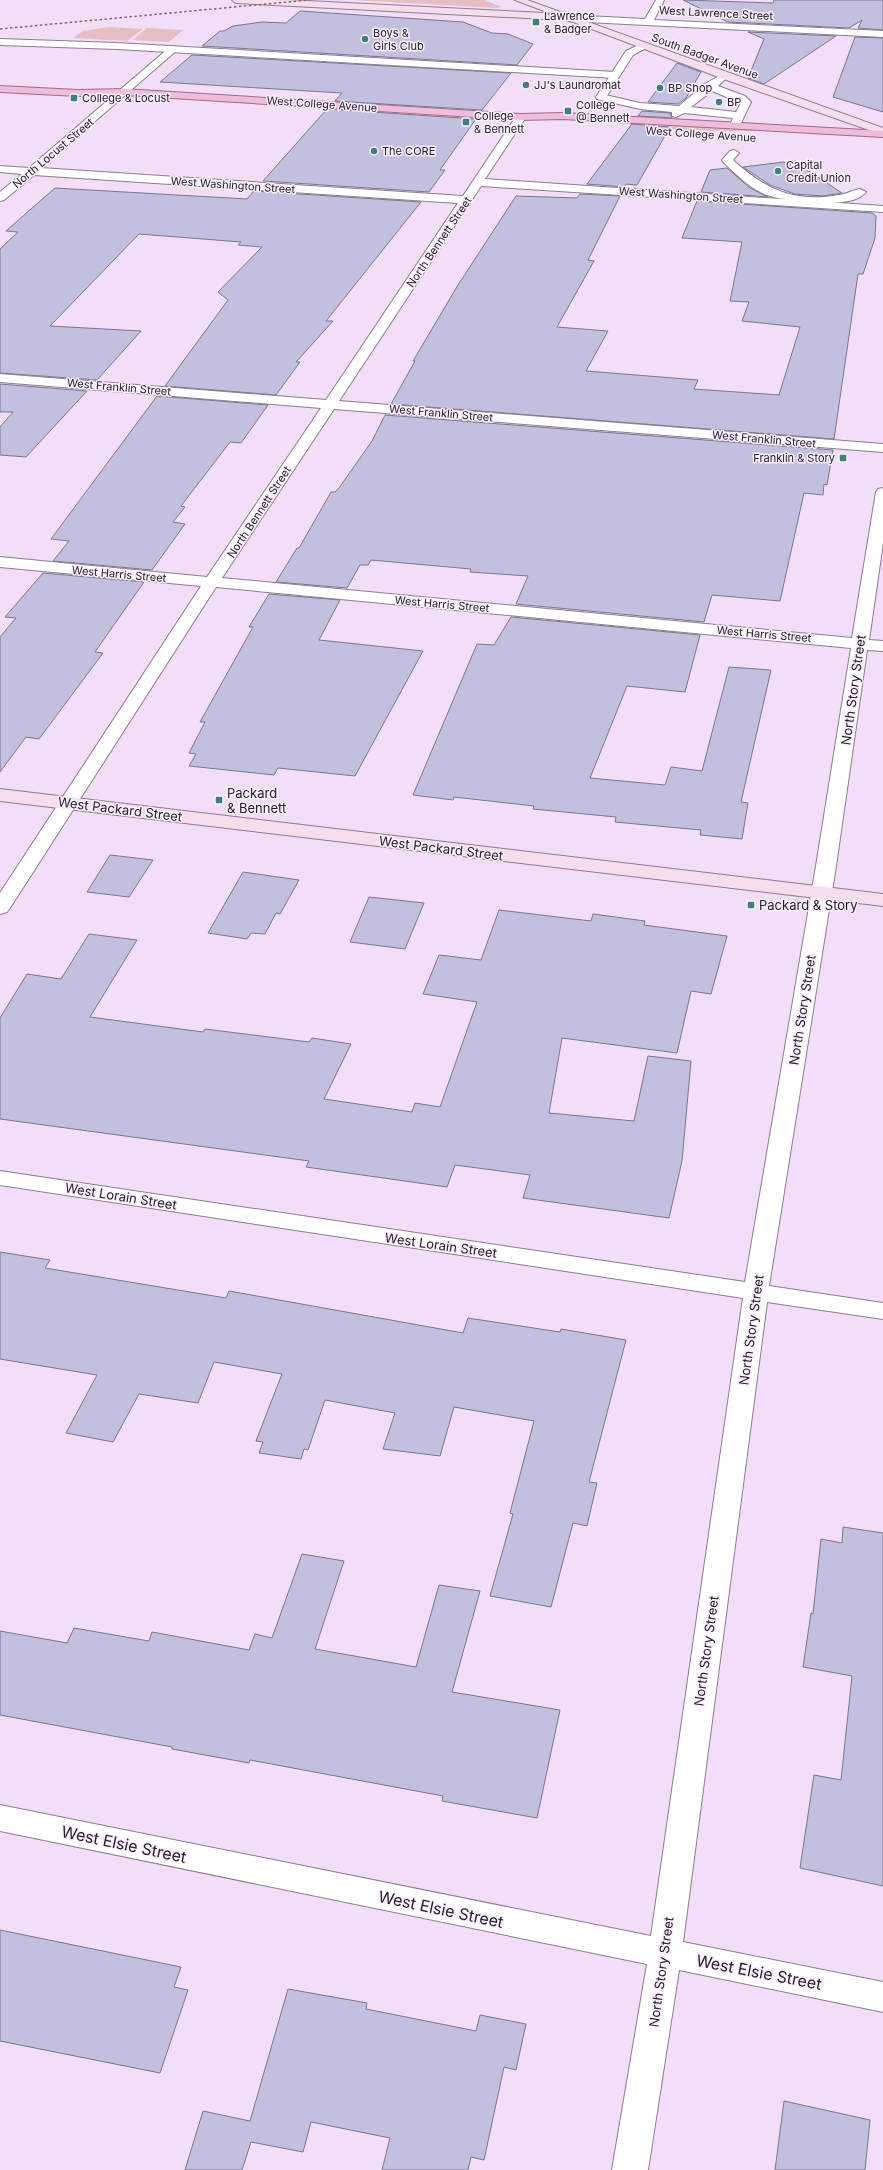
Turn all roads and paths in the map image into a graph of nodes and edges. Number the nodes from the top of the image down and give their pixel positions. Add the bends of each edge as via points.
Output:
1 (236, 0) edge
2 (519, 0) edge
3 (660, 0) edge
4 (567, 18) junction
5 (648, 22) junction
6 (883, 34) edge
7 (0, 42) edge
8 (644, 46) junction
9 (173, 49) junction
10 (615, 75) junction
11 (724, 76) junction
12 (0, 80) edge
13 (709, 86) junction
14 (0, 89) edge
15 (124, 92) junction
16 (729, 107) dead end
17 (682, 109) junction
18 (741, 113) junction
19 (521, 116) junction
20 (668, 122) junction
21 (735, 125) junction
22 (883, 133) edge
23 (850, 143) dead end
24 (734, 153) dead end
25 (0, 169) edge
26 (31, 172) junction
27 (478, 182) junction
28 (860, 192) dead end
29 (0, 198) edge
30 (467, 200) junction
31 (883, 209) edge
32 (0, 378) edge
33 (330, 404) junction
34 (883, 448) edge
35 (883, 492) edge
36 (880, 539) edge
37 (0, 562) edge
38 (212, 582) junction
39 (872, 644) edge
40 (0, 795) edge
41 (69, 803) junction
42 (822, 893) junction
43 (883, 900) edge
44 (0, 908) edge
45 (0, 1178) edge
46 (756, 1291) junction
47 (883, 1310) edge
48 (0, 1818) edge
49 (665, 1954) junction
50 (883, 1997) edge
51 (630, 2170) edge

1 - 4 street, West Lawrence Street
2 - 4 street, South Badger Avenue
3 - 5 street
4 - 5 street, West Lawrence Street
4 - 8 street, South Badger Avenue
5 - 6 street, West Lawrence Street
7 - 9 street
8 - 10 street via 630,53
8 - 11 street, South Badger Avenue
9 - 10 street
9 - 15 street, North Locust Street
10 - 17 street via 601,97 640,106
11 - 13 street
11 - 22 street, South Badger Avenue
12 - 15 main road, West College Avenue via 90,86
13 - 17 street via 701,98
13 - 18 street via 746,102
14 - 15 main road, West College Avenue via 78,93
15 - 19 main road, West College Avenue
15 - 26 street, North Locust Street
16 - 18 street
17 - 18 street
17 - 20 street
18 - 21 street
19 - 20 main road, West College Avenue
19 - 23 main road, West College Avenue via 562,124 655,132
19 - 27 street, North Bennett Street
20 - 21 main road, West College Avenue
21 - 22 main road, West College Avenue
24 - 28 street via 727,160 765,190 788,197 829,200 848,198
25 - 26 street, West Washington Street
26 - 29 street, North Locust Street
26 - 30 street, West Washington Street
27 - 30 street, North Bennett Street
27 - 31 street, West Washington Street
30 - 33 street, North Bennett Street
32 - 33 street, West Franklin Street
33 - 34 street, West Franklin Street
33 - 38 street, North Bennett Street
35 - 36 street, North Story Street
36 - 39 street, North Story Street
37 - 38 street, West Harris Street
38 - 39 street, West Harris Street
38 - 41 street, North Bennett Street
39 - 42 street, North Story Street
40 - 41 street, West Packard Street
41 - 42 street, West Packard Street
41 - 44 street, North Bennett Street
42 - 43 street, West Packard Street
42 - 46 street, North Story Street
45 - 46 street, West Lorain Street
46 - 47 street, West Lorain Street
46 - 49 street, North Story Street
48 - 49 street, West Elsie Street
49 - 50 street, West Elsie Street
49 - 51 street, North Story Street

